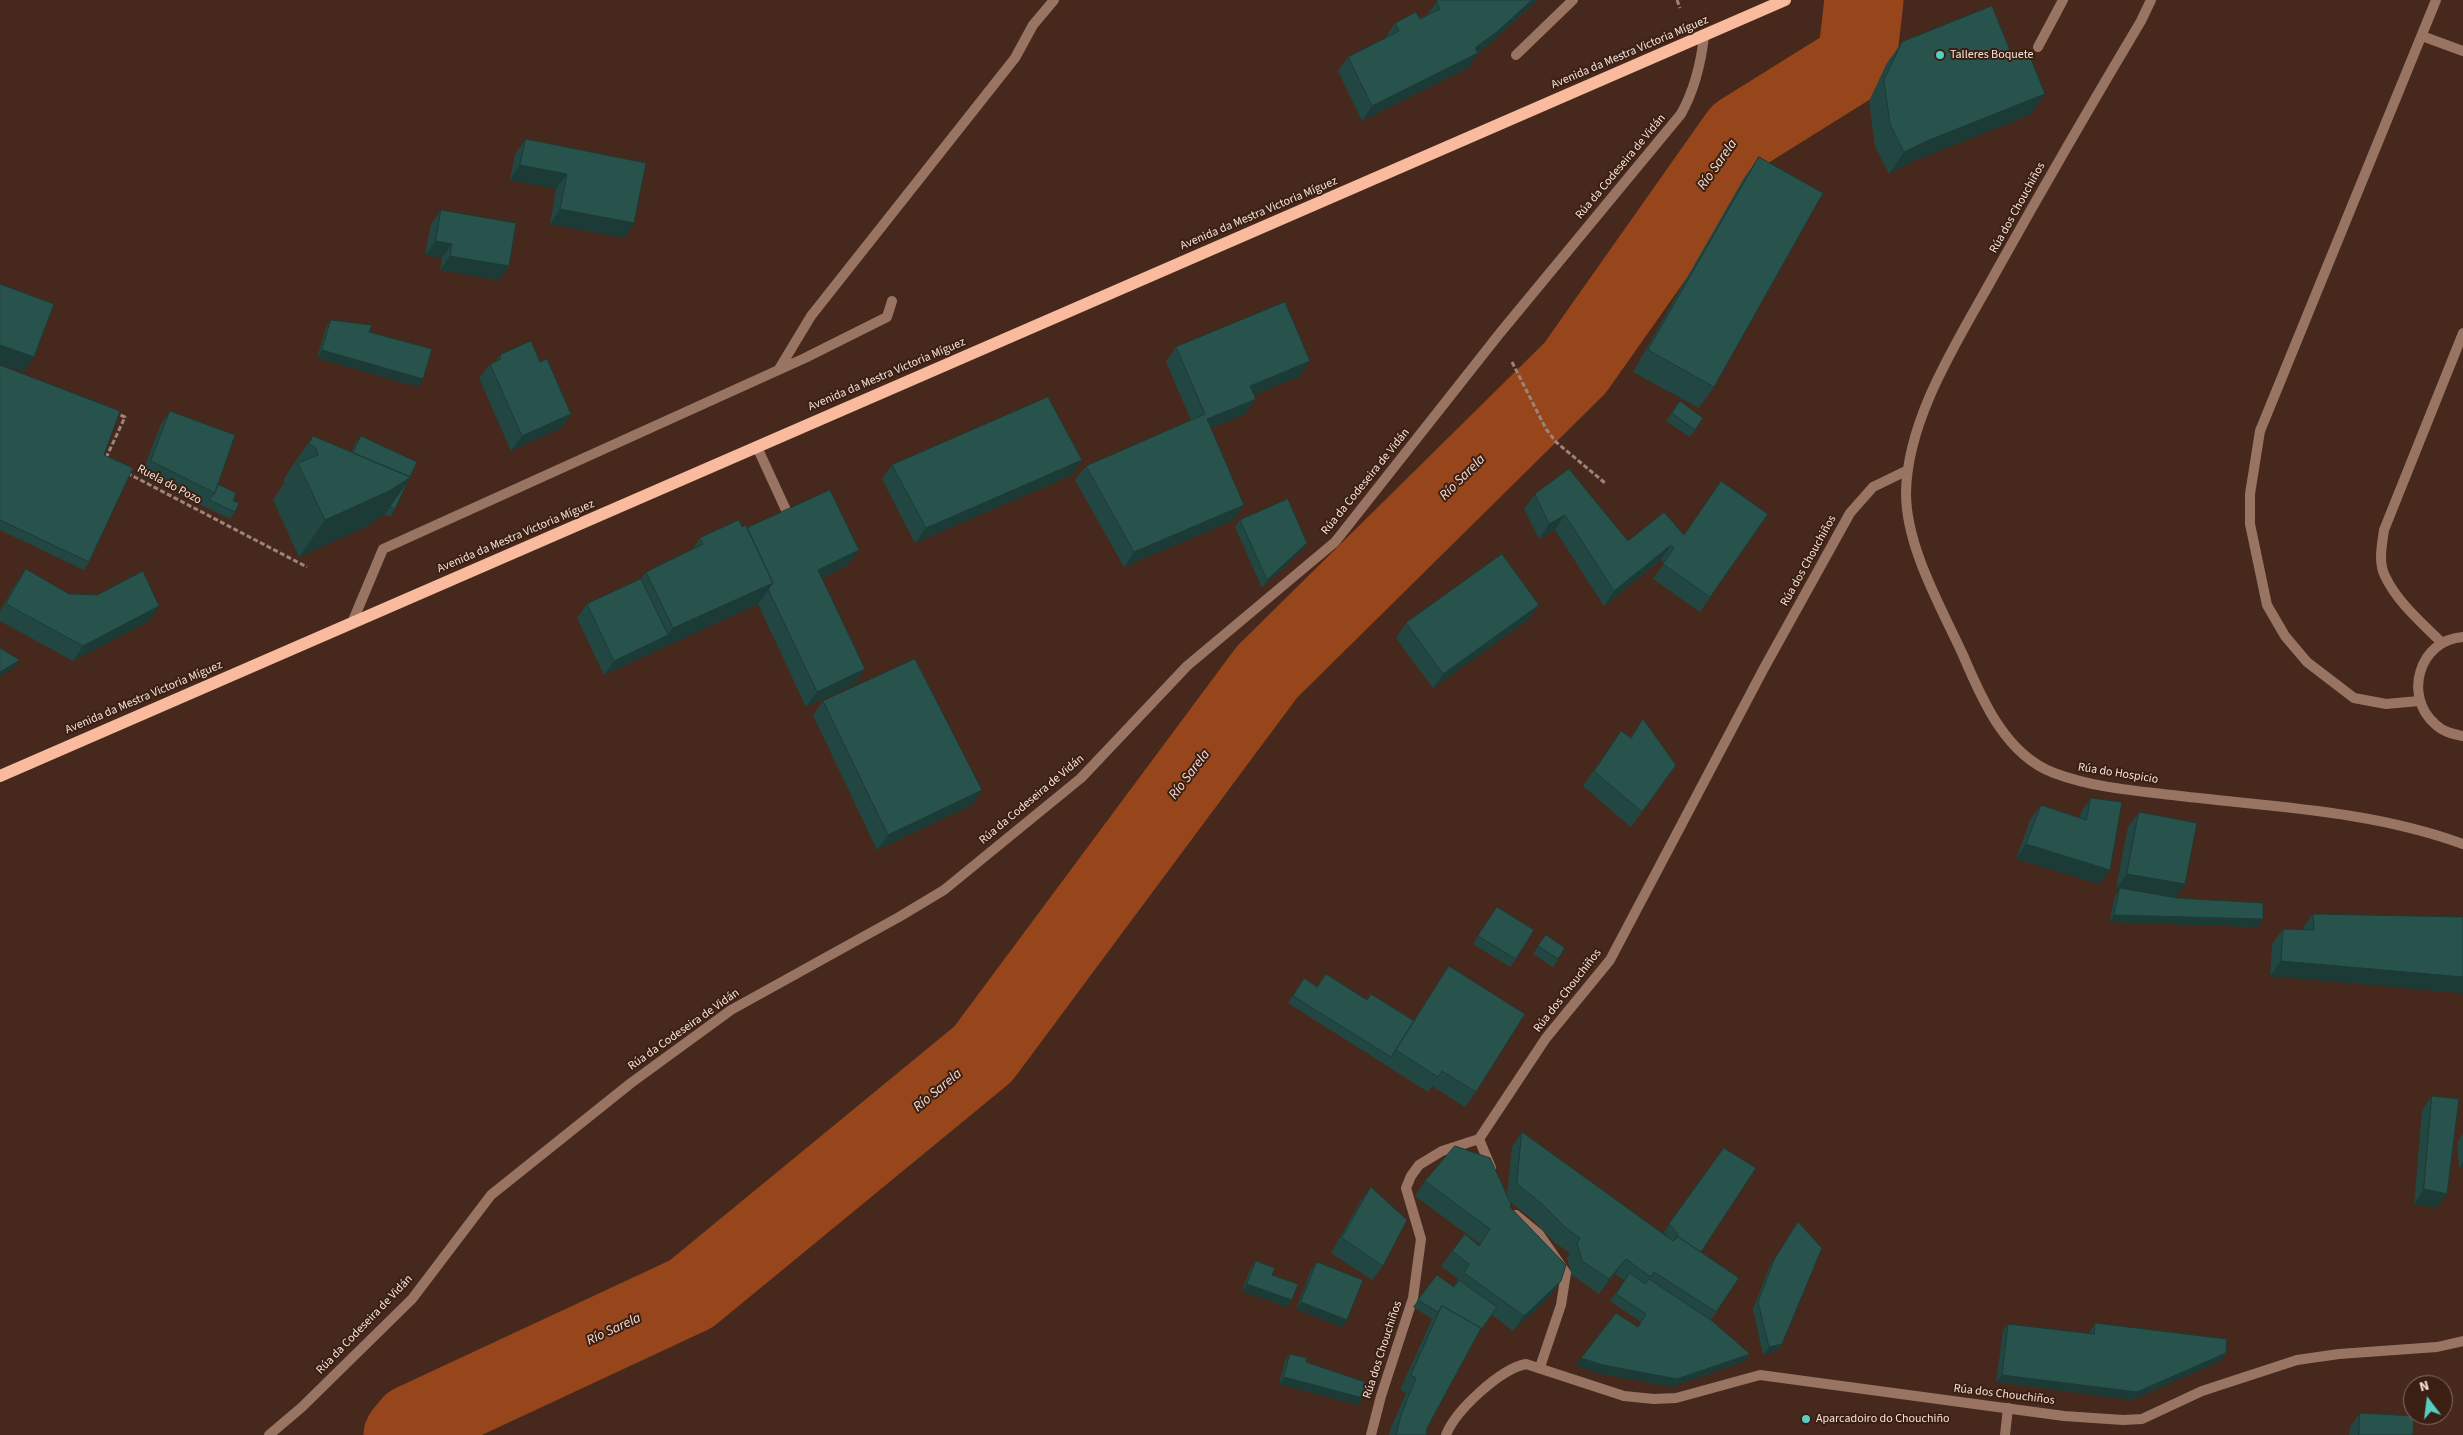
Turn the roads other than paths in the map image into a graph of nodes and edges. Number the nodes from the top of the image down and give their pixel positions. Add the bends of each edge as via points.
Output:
1 (1054, 0) edge
2 (1573, 0) edge
3 (1785, 0) edge
4 (2063, 0) edge
5 (2151, 0) edge
6 (2436, 0) edge
7 (1763, 5) edge
8 (1704, 36) junction
9 (2422, 36) junction
10 (2038, 47) dead end
11 (2463, 51) edge
12 (1516, 55) dead end
13 (892, 301) dead end
14 (2463, 333) edge
15 (779, 369) junction
16 (757, 447) junction
17 (1908, 470) junction
18 (786, 510) edge
19 (352, 623) junction
20 (2463, 637) edge
21 (2442, 643) junction
22 (2419, 701) junction
23 (2463, 736) edge
24 (0, 776) edge
25 (2463, 844) edge
26 (1479, 1138) junction
27 (1496, 1180) edge
28 (1505, 1206) edge
29 (2463, 1341) edge
30 (1540, 1367) junction
31 (2008, 1408) junction
32 (269, 1435) edge
33 (1371, 1435) edge
34 (1446, 1435) edge
35 (2005, 1435) edge

1 - 15 street via 1033,25 1016,58 811,316
2 - 12 street
3 - 7 main road, Avenida da Mestra Victoria Míguez
4 - 10 street
5 - 17 street, Rúa dos Chouchiños via 1946,364 1921,420
6 - 9 street
7 - 8 main road, Avenida da Mestra Victoria Míguez
8 - 16 main road, Avenida da Mestra Victoria Míguez
8 - 32 street, Rúa da Codeseira de Vidán via 1694,84 1681,114 1500,333 1335,542 1187,666 1081,778 944,890 731,1010 631,1083 491,1196 412,1299
9 - 11 street
9 - 22 street via 2260,431 2250,494 2250,524 2267,605 2284,636 2307,662 2354,698 2386,704
13 - 15 street via 887,317
14 - 21 street via 2384,530 2381,551 2384,575 2405,606
15 - 19 street via 383,550
16 - 18 street
16 - 19 main road, Avenida da Mestra Victoria Míguez
17 - 25 street, Rúa do Hospicio via 1906,496 1920,559 1983,697 2002,731 2030,760 2051,772 2110,787 2342,815 2412,827
17 - 26 street, Rúa dos Chouchiños via 1873,487 1850,513 1610,960 1546,1038
19 - 24 main road, Avenida da Mestra Victoria Míguez
20 - 21 street
21 - 22 street via 2420,668
22 - 23 street via 2436,726
26 - 27 street
26 - 33 street, Rúa dos Chouchiños via 1442,1151 1419,1165 1406,1188 1421,1239 1413,1298
28 - 30 street via 1539,1234 1566,1273 1561,1305
29 - 31 street, Rúa dos Chouchiños via 2436,1347 2297,1360 2202,1391 2142,1419 2103,1419
30 - 31 street, Rúa dos Chouchiños via 1624,1396 1654,1399 1676,1398 1760,1374
30 - 34 street, Rúa dos Chouchiños via 1514,1366 1502,1374 1456,1417
31 - 35 street

